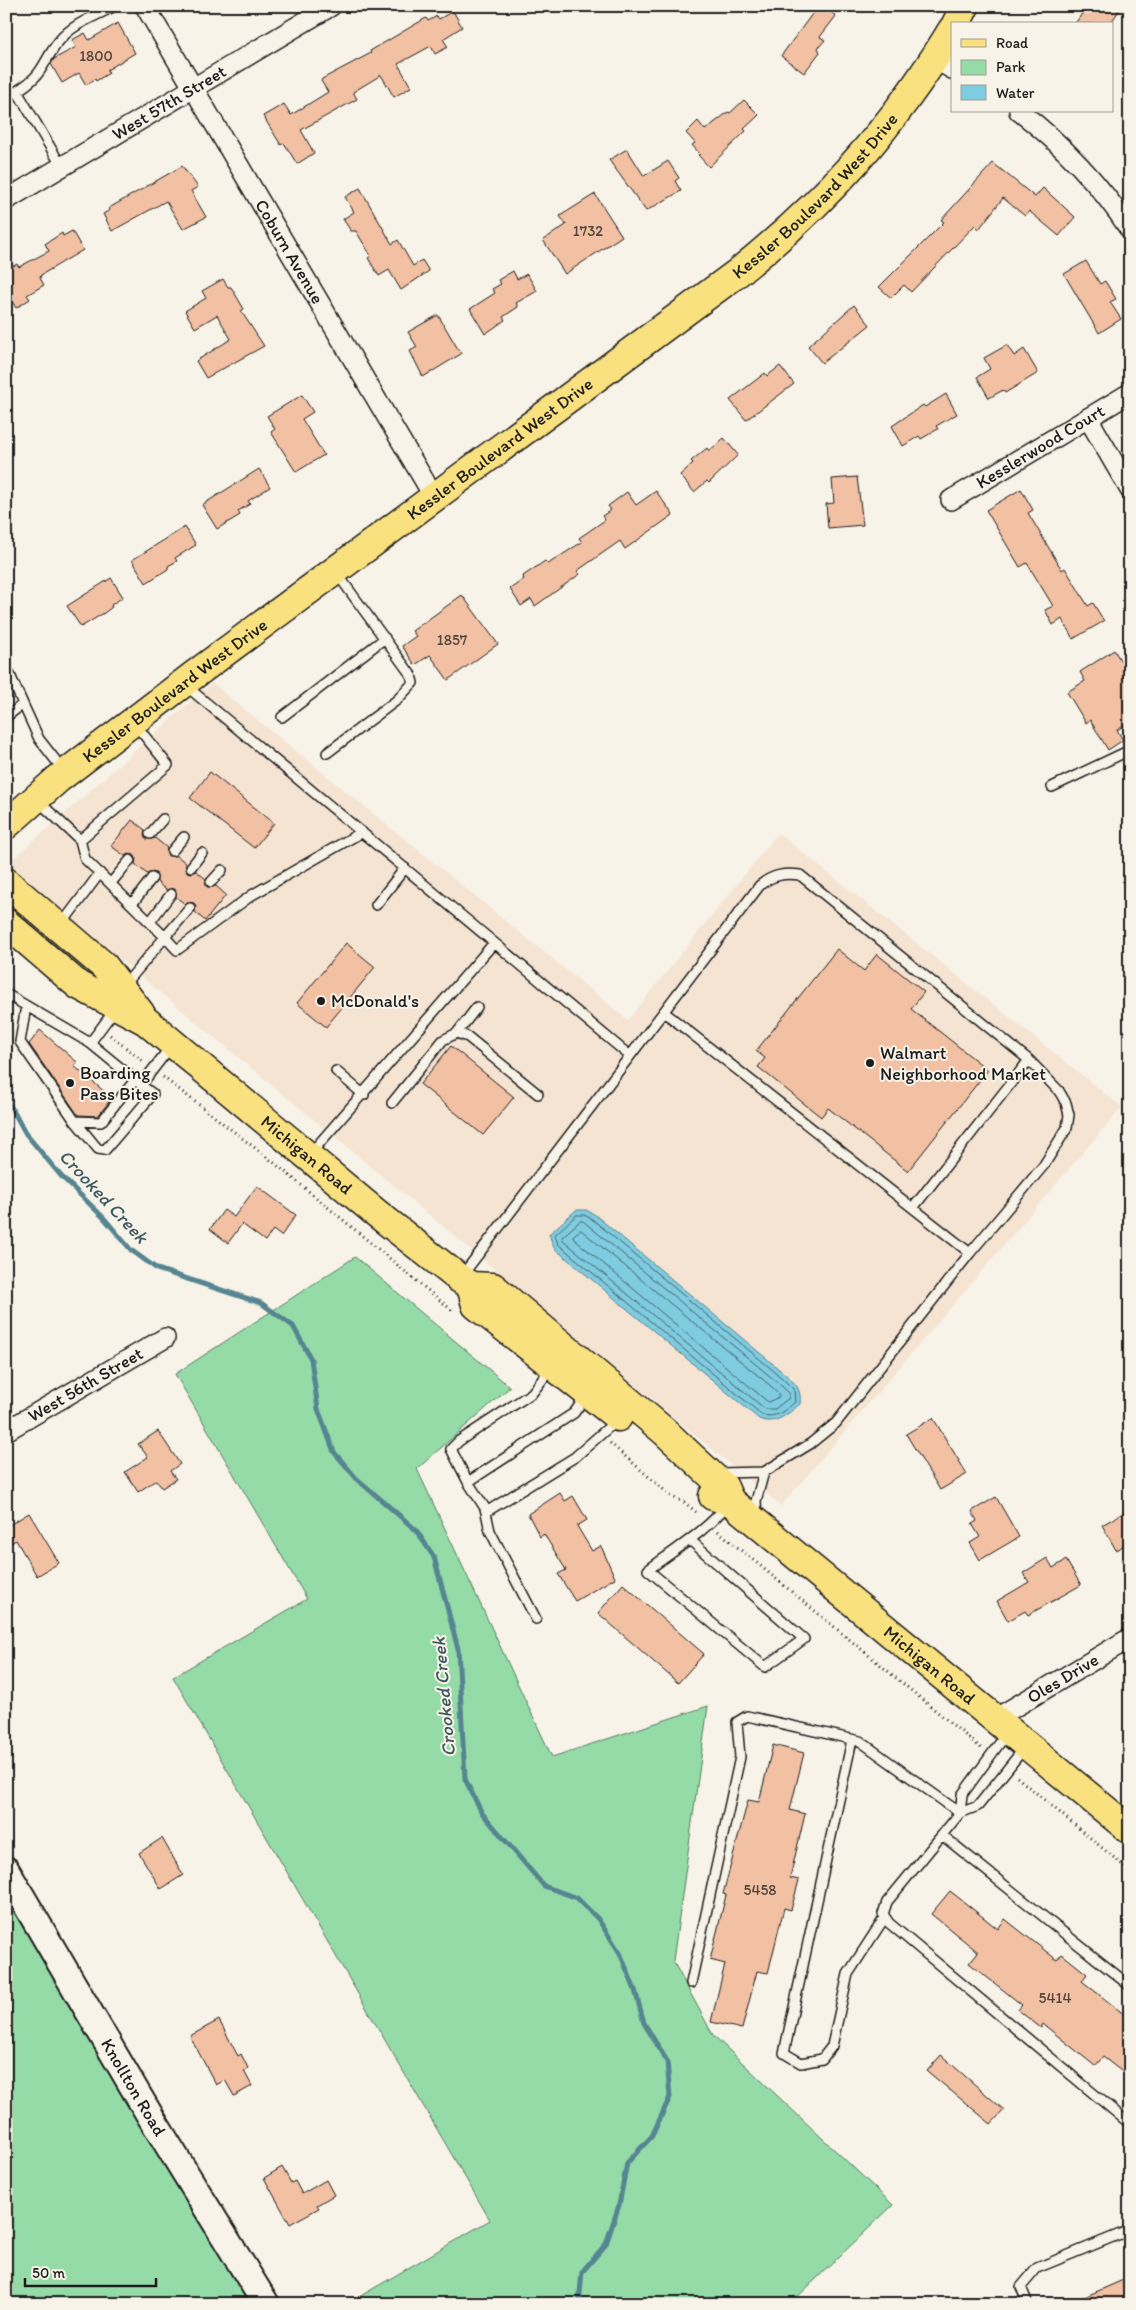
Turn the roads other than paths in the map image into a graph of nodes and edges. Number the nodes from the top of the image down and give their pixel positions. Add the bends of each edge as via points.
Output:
1 (115, 6) edge
2 (145, 6) edge
3 (331, 6) edge
4 (965, 6) edge
5 (957, 22) edge
6 (951, 34) edge
7 (944, 64) edge
8 (192, 88) junction
9 (17, 91) junction
10 (6, 96) edge
11 (1020, 112) edge
12 (62, 167) junction
13 (6, 200) edge
14 (1130, 230) edge
15 (1130, 393) edge
16 (1088, 418) junction
17 (1130, 490) edge
18 (434, 497) junction
19 (951, 500) dead end
20 (335, 570) junction
21 (385, 638) junction
22 (6, 666) edge
23 (183, 683) junction
24 (23, 704) junction
25 (6, 717) edge
26 (282, 717) dead end
27 (133, 721) junction
28 (1130, 750) edge
29 (327, 753) dead end
30 (66, 773) junction
31 (1052, 787) dead end
32 (36, 799) junction
33 (163, 819) dead end
34 (6, 825) edge
35 (362, 832) junction
36 (150, 834) dead end
37 (184, 837) dead end
38 (80, 840) junction
39 (172, 852) dead end
40 (202, 853) dead end
41 (130, 860) dead end
42 (191, 867) dead end
43 (405, 868) junction
44 (222, 870) dead end
45 (100, 873) junction
46 (152, 878) dead end
47 (6, 882) edge
48 (210, 882) dead end
49 (111, 883) junction
50 (171, 894) dead end
51 (132, 904) junction
52 (376, 906) dead end
53 (190, 908) dead end
54 (150, 922) junction
55 (6, 923) edge
56 (59, 927) junction
57 (165, 937) junction
58 (494, 943) junction
59 (6, 994) edge
60 (119, 997) junction
61 (26, 1006) junction
62 (477, 1007) dead end
63 (664, 1012) junction
64 (457, 1033) junction
65 (90, 1043) junction
66 (173, 1044) junction
67 (630, 1056) junction
68 (1029, 1060) junction
69 (336, 1071) dead end
70 (138, 1082) junction
71 (538, 1094) dead end
72 (364, 1095) junction
73 (392, 1103) dead end
74 (75, 1121) junction
75 (308, 1156) junction
76 (913, 1208) junction
77 (970, 1253) junction
78 (465, 1282) junction
79 (165, 1338) dead end
80 (553, 1365) junction
81 (588, 1393) junction
82 (619, 1418) junction
83 (6, 1431) edge
84 (764, 1472) junction
85 (709, 1474) junction
86 (468, 1482) junction
87 (730, 1501) junction
88 (486, 1512) junction
89 (757, 1522) junction
90 (690, 1540) junction
91 (536, 1619) dead end
92 (1130, 1638) edge
93 (1010, 1732) junction
94 (852, 1740) junction
95 (960, 1812) junction
96 (1130, 1830) edge
97 (942, 1835) junction
98 (6, 1870) edge
99 (885, 1917) junction
100 (691, 1983) dead end
101 (1130, 1986) edge
102 (1130, 2124) edge
103 (1130, 2230) edge
104 (266, 2304) edge
105 (1028, 2304) edge

1 - 9 lane via 69,31 59,40 33,81
2 - 8 street, Coburn Avenue
3 - 8 street, West 57th Street
4 - 5 main road
6 - 7 main road, Kessler Boulevard West Drive
7 - 18 main road, Kessler Boulevard West Drive via 866,152 784,235
8 - 12 street, West 57th Street
8 - 18 street, Coburn Avenue
9 - 10 lane
9 - 12 lane
11 - 14 street via 1072,158 1101,190
12 - 13 street, West 57th Street
15 - 16 street, Kesslerwood Court
16 - 17 street
16 - 19 street, Kesslerwood Court
18 - 20 main road, Kessler Boulevard West Drive
20 - 21 lane
20 - 23 main road, Kessler Boulevard West Drive
21 - 26 lane
21 - 29 lane via 413,683 397,700
22 - 24 lane
23 - 27 main road, Kessler Boulevard West Drive
23 - 35 lane
24 - 25 lane
24 - 30 lane via 39,739
27 - 30 main road, Kessler Boulevard West Drive
27 - 38 lane via 168,765
28 - 31 lane
30 - 32 main road, Kessler Boulevard West Drive
32 - 34 main road, Kessler Boulevard West Drive
32 - 38 lane
33 - 36 lane
35 - 43 lane
35 - 57 lane via 252,895 177,950
37 - 39 lane
38 - 45 lane via 85,859
40 - 42 lane
41 - 49 lane
43 - 52 lane
43 - 58 lane
44 - 48 lane
45 - 49 lane
45 - 56 lane
46 - 51 lane
47 - 56 main road, Michigan Road
49 - 51 lane
50 - 54 lane
51 - 54 lane
53 - 57 lane
54 - 57 lane
55 - 60 main road, Michigan Road via 78,985
56 - 60 main road, Michigan Road via 104,966
57 - 60 lane
58 - 67 lane
58 - 72 lane
59 - 61 lane
60 - 65 lane
60 - 66 main road, Michigan Road
61 - 65 lane
61 - 74 lane via 20,1042
62 - 64 lane
63 - 67 lane
63 - 68 lane via 760,885 772,876 785,873 800,875
63 - 76 lane
64 - 71 lane via 468,1037
64 - 73 lane via 443,1040
65 - 70 lane
66 - 70 lane
66 - 75 main road, Michigan Road
67 - 78 lane
68 - 76 lane
68 - 77 lane via 1059,1091 1066,1103 1069,1115 1067,1128 1044,1165
69 - 72 lane
70 - 74 lane via 101,1122
70 - 74 lane via 153,1094 106,1150 98,1149
72 - 75 lane
75 - 78 main road, Michigan Road
76 - 77 lane
77 - 84 lane via 836,1423 810,1444
78 - 80 main road, Michigan Road via 476,1305
78 - 85 main road, Michigan Road via 493,1287 664,1431
79 - 83 street, West 56th Street
80 - 81 main road, Michigan Road
80 - 86 lane via 532,1393 451,1449
81 - 82 main road, Michigan Road
81 - 86 lane via 574,1413
82 - 87 main road, Michigan Road via 712,1496
82 - 88 lane via 575,1457
84 - 85 lane
84 - 89 lane via 756,1501
85 - 87 main road, Michigan Road via 724,1486
86 - 88 lane
87 - 89 main road, Michigan Road
87 - 90 lane via 711,1524
88 - 91 lane via 490,1531
89 - 93 main road, Michigan Road
90 - 90 lane via 804,1639 765,1667 648,1570
92 - 93 street, Oles Drive
93 - 95 lane via 962,1795
93 - 95 lane via 978,1806
93 - 96 main road, Michigan Road
94 - 95 lane via 860,1741 886,1758
94 - 99 lane via 784,2053 801,2064 822,2059 832,2046 848,1974
94 - 100 lane via 747,1716 737,1722 740,1757
95 - 97 lane
97 - 99 lane via 887,1902
97 - 101 lane
98 - 104 street, Knollton Road via 149,2114
99 - 102 lane
103 - 105 lane via 1037,2268 1021,2288

